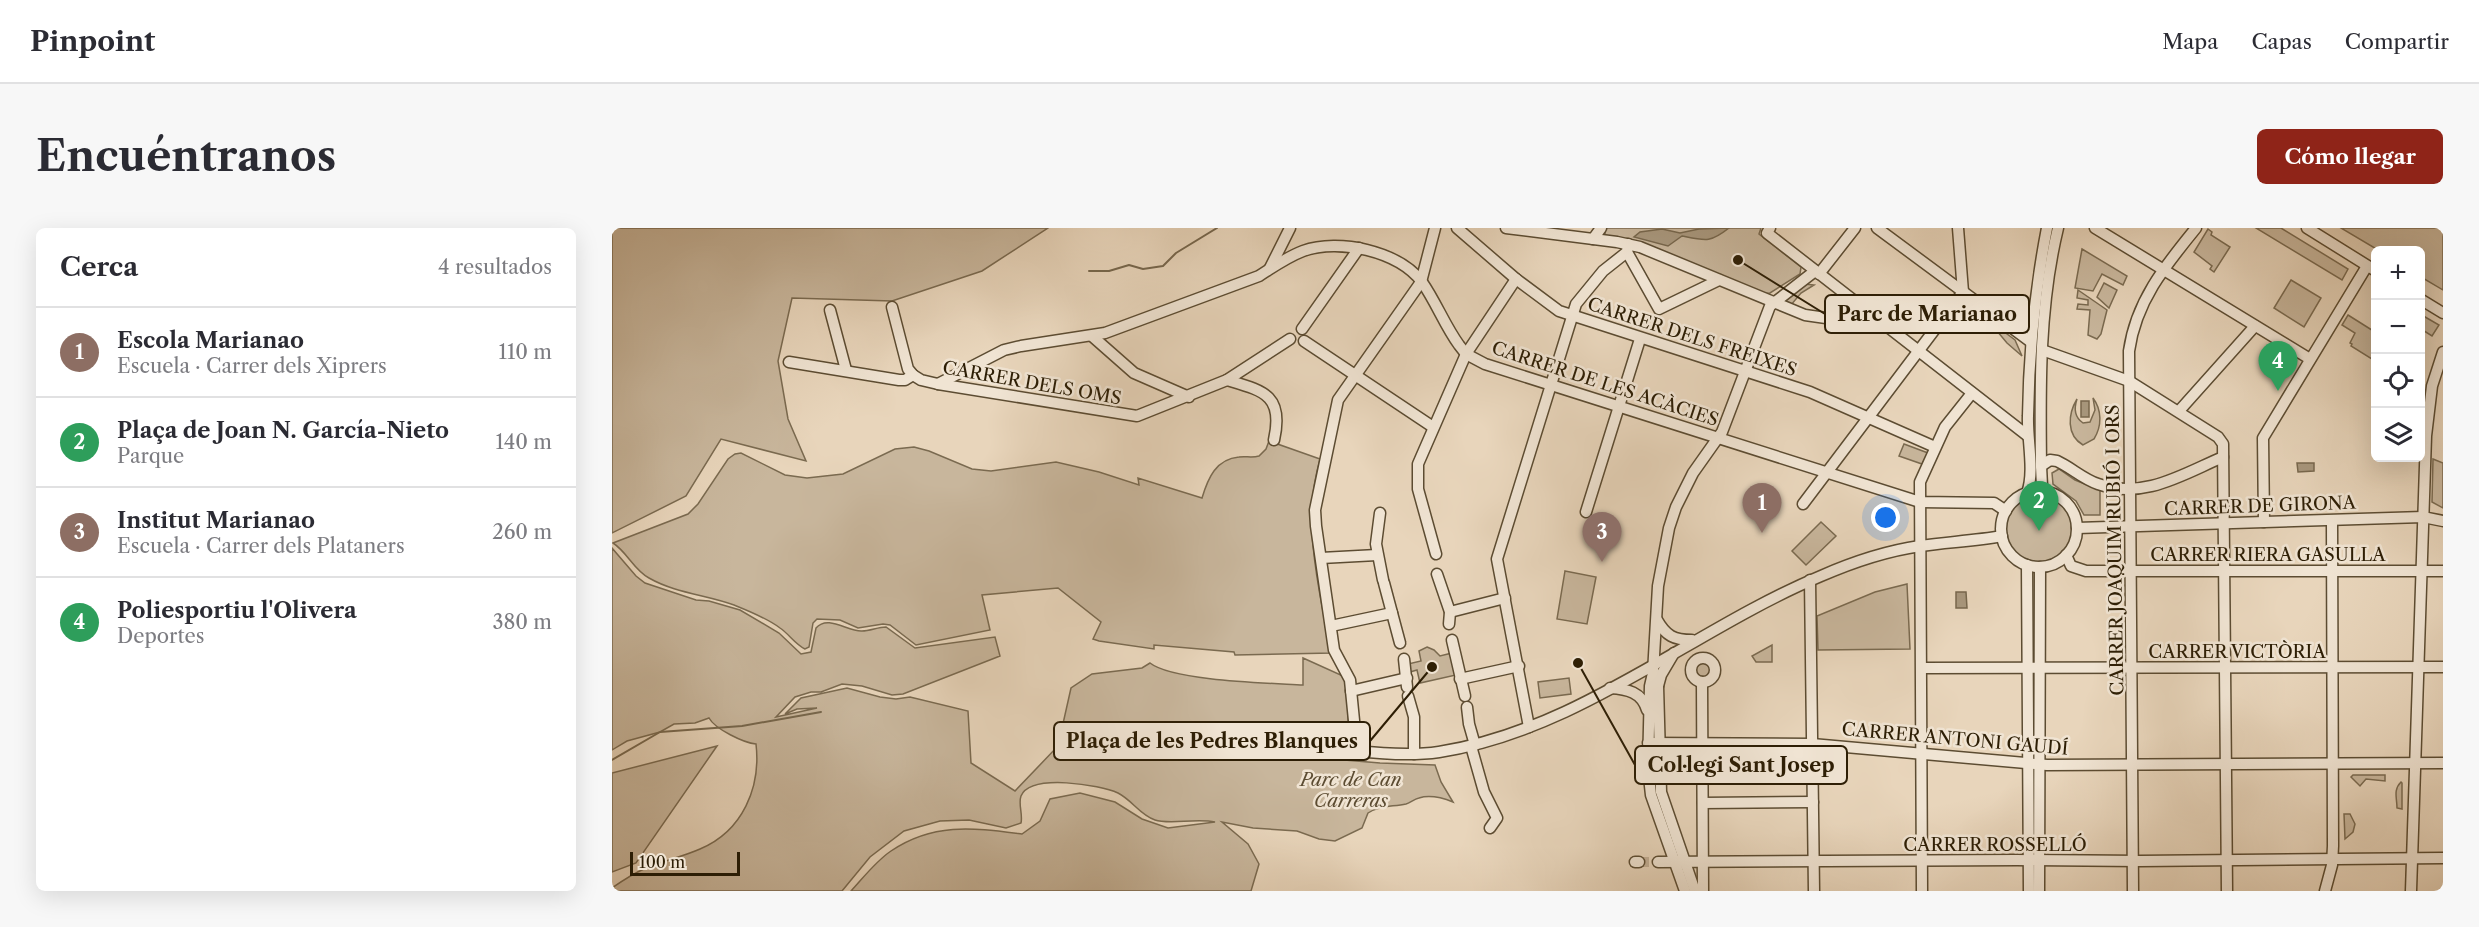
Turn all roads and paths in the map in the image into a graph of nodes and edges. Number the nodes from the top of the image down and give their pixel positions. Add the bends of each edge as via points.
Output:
1 (1290, 228) edge
2 (1435, 228) edge
3 (1457, 228) edge
4 (1506, 228) edge
5 (1600, 228) edge
6 (1855, 228) edge
7 (1877, 228) edge
8 (1958, 228) edge
9 (2047, 228) edge
10 (2058, 228) edge
11 (2095, 228) edge
12 (2196, 228) edge
13 (2307, 228) edge
14 (1769, 230) edge
15 (1593, 239) junction
16 (1359, 248) junction
17 (1627, 248) junction
18 (2162, 269) junction
19 (2371, 269) edge
20 (1270, 270) junction
21 (1817, 272) junction
22 (1516, 279) junction
23 (1719, 280) junction
24 (1421, 282) junction
25 (1963, 292) junction
26 (2423, 300) edge
27 (1773, 303) junction
28 (892, 307) dead end
29 (1862, 307) junction
30 (830, 310) dead end
31 (2443, 313) edge
32 (1572, 316) junction
33 (2255, 326) junction
34 (1303, 335) junction
35 (1092, 336) junction
36 (1640, 339) junction
37 (2031, 342) junction
38 (2042, 350) junction
39 (1918, 351) junction
40 (2443, 352) edge
41 (1466, 354) junction
42 (2310, 359) junction
43 (789, 362) dead end
44 (846, 370) junction
45 (1745, 371) junction
46 (913, 375) junction
47 (1355, 375) junction
48 (1227, 380) junction
49 (2129, 381) junction
50 (938, 384) junction
51 (1551, 385) junction
52 (1971, 393) junction
53 (1189, 397) junction
54 (1618, 407) junction
55 (2179, 411) junction
56 (1869, 417) junction
57 (1433, 427) junction
58 (2028, 436) junction
59 (1718, 438) junction
60 (1274, 440) dead end
61 (1935, 447) junction
62 (2223, 456) junction
63 (2041, 466) junction
64 (1826, 472) junction
65 (2130, 489) junction
66 (2046, 492) junction
67 (2027, 493) junction
68 (1920, 502) junction
69 (1803, 504) dead end
70 (2006, 511) junction
71 (1586, 512) dead end
72 (1380, 513) dead end
73 (2422, 517) junction
74 (2332, 521) junction
75 (2443, 521) edge
76 (2264, 522) junction
77 (2224, 523) junction
78 (2131, 526) junction
79 (2077, 528) junction
80 (2002, 536) junction
81 (1921, 546) junction
82 (1436, 554) dead end
83 (1377, 555) junction
84 (2066, 555) junction
85 (1321, 558) junction
86 (2027, 565) junction
87 (2040, 567) junction
88 (2332, 571) junction
89 (2421, 571) junction
90 (2443, 571) edge
91 (2131, 572) junction
92 (2224, 572) junction
93 (1437, 574) dead end
94 (1810, 580) junction
95 (1505, 598) junction
96 (1450, 612) junction
97 (1392, 613) junction
98 (1657, 620) junction
99 (1449, 624) dead end
100 (1331, 626) junction
101 (1452, 640) dead end
102 (1692, 640) junction
103 (1655, 642) junction
104 (1400, 643) dead end
105 (1676, 650) junction
106 (1404, 659) dead end
107 (1519, 666) junction
108 (2028, 667) junction
109 (2040, 667) junction
110 (2332, 667) junction
111 (1923, 668) junction
112 (2225, 668) junction
113 (2418, 668) junction
114 (2443, 668) edge
115 (1653, 669) junction
116 (2133, 669) junction
117 (1635, 673) junction
118 (1460, 679) junction
119 (1702, 682) dead end
120 (1658, 686) junction
121 (1408, 687) junction
122 (1610, 688) junction
123 (1351, 691) junction
124 (1649, 715) junction
125 (1529, 727) junction
126 (1653, 743) junction
127 (1703, 744) junction
128 (1812, 744) junction
129 (1473, 745) junction
130 (1414, 754) junction
131 (1922, 755) junction
132 (2443, 763) edge
133 (2226, 764) junction
134 (2332, 764) junction
135 (2414, 764) junction
136 (2034, 765) junction
137 (2134, 765) junction
138 (1813, 802) junction
139 (1703, 803) junction
140 (1490, 828) dead end
141 (2332, 858) junction
142 (2412, 858) junction
143 (2443, 858) edge
144 (2034, 860) junction
145 (2227, 860) junction
146 (1922, 861) junction
147 (2133, 861) junction
148 (1658, 862) tunnel mouth
149 (1679, 862) junction
150 (1703, 862) junction
151 (1814, 862) junction
152 (1685, 891) edge
153 (1695, 891) edge
154 (1703, 891) edge
155 (1814, 891) edge
156 (1922, 891) edge
157 (2029, 891) edge
158 (2039, 891) edge
159 (2133, 891) edge
160 (2227, 891) edge
161 (2325, 891) edge
162 (2411, 891) edge

1 - 20 street
2 - 24 street
3 - 22 street, CARRER DELS FREIXES
4 - 15 street
5 - 15 street
6 - 21 street
7 - 25 street
8 - 25 street
9 - 37 street
10 - 38 street
11 - 18 street
12 - 18 street, CARRER JOAQUIM RUBIÓ I ORS
13 - 19 street
14 - 21 street
15 - 17 street
16 - 20 street, CARRER DE LES ACÀCIES via 1338,245 1312,249
16 - 24 street, CARRER DE LES ACÀCIES via 1391,259
16 - 34 street
17 - 23 street via 1658,254
17 - 23 street via 1659,309
17 - 32 street via 1585,291
18 - 33 street
18 - 49 street, CARRER JOAQUIM RUBIÓ I ORS via 2140,307 2133,329
19 - 42 street
20 - 35 street, CARRER DE LES ACÀCIES
21 - 27 street
21 - 29 street
22 - 32 street, CARRER DELS FREIXES via 1547,304
22 - 41 street
23 - 27 street
24 - 41 street, CARRER DE LES ACÀCIES
24 - 47 street
25 - 37 street
25 - 39 street
26 - 31 street
27 - 29 street via 1824,319 1841,317
27 - 45 street
28 - 46 street via 908,369
29 - 39 street
30 - 44 street
32 - 36 street, CARRER DELS FREIXES
32 - 51 street
33 - 42 street
33 - 55 street
34 - 47 street
34 - 48 street, CARRER DELS OMS via 1296,344 1290,339
35 - 50 street, CARRER DE LES ACÀCIES via 1004,350
35 - 53 street via 1134,373
36 - 45 street, CARRER DELS FREIXES
36 - 54 street
37 - 58 street
38 - 49 street
38 - 63 street
39 - 52 street
39 - 56 street
40 - 73 street via 2430,400
41 - 51 street, CARRER DE LES ACÀCIES
41 - 57 street
42 - 76 street via 2263,438
43 - 44 street, CARRER DELS OMS
44 - 46 street, CARRER DELS OMS via 898,380
45 - 56 street, CARRER DELS FREIXES
45 - 59 street
46 - 50 street, CARRER DELS OMS
47 - 57 street
47 - 85 street via 1338,400 1320,479 1315,510
48 - 53 street, CARRER DELS OMS
48 - 60 street via 1257,389 1272,400 1278,421
49 - 55 street
49 - 65 street, CARRER JOAQUIM RUBIÓ I ORS
50 - 53 street, CARRER DELS OMS via 1132,416
51 - 54 street, CARRER DE LES ACÀCIES
51 - 95 street via 1500,550 1498,568
52 - 58 street
52 - 61 street
54 - 59 street, CARRER DE LES ACÀCIES
54 - 71 street
55 - 62 street via 2218,437 2223,444
56 - 61 street, CARRER DELS FREIXES
56 - 64 street
57 - 82 street via 1417,479
58 - 67 street
59 - 64 street, CARRER DE LES ACÀCIES
59 - 98 street via 1689,481 1669,528 1658,586
61 - 68 street via 1921,479
62 - 65 street via 2156,487
62 - 77 street
63 - 65 street via 2050,460 2057,461 2098,484
63 - 66 street
64 - 68 street, CARRER DE LES ACÀCIES
64 - 69 street
65 - 78 street, CARRER JOAQUIM RUBIÓ I ORS
66 - 67 street
66 - 79 street via 2069,506
67 - 70 street via 2013,501
68 - 70 street, CARRER DE LES ACÀCIES via 1994,503
68 - 81 street
70 - 80 street
72 - 83 street
73 - 74 street, CARRER DE GIRONA
73 - 75 street, CARRER DE GIRONA
73 - 89 street
74 - 76 street, CARRER DE GIRONA
74 - 88 street
76 - 77 street, CARRER DE GIRONA
77 - 78 street, CARRER DE GIRONA
77 - 92 street
78 - 79 street, CARRER DE GIRONA
78 - 91 street, CARRER JOAQUIM RUBIÓ I ORS
79 - 84 street via 2074,544
80 - 81 street
80 - 86 street via 2010,554
81 - 94 street via 1860,560
81 - 111 street
83 - 85 street
83 - 97 street
84 - 87 street
84 - 91 street, CARRER RIERA GASULLA via 2071,566 2079,570
85 - 100 street
86 - 87 street
86 - 108 street
87 - 109 street
88 - 89 street, CARRER RIERA GASULLA
88 - 92 street, CARRER RIERA GASULLA
88 - 110 street
89 - 90 street, CARRER RIERA GASULLA
89 - 113 street
91 - 92 street, CARRER RIERA GASULLA
91 - 116 street, CARRER JOAQUIM RUBIÓ I ORS
92 - 112 street
93 - 96 street
94 - 102 street
94 - 128 street
95 - 96 street
95 - 107 street
96 - 99 street
97 - 100 street
97 - 104 street
98 - 102 street via 1670,636
98 - 103 street
100 - 123 street via 1334,650 1350,680
101 - 118 street
102 - 105 street
103 - 115 street
103 - 117 street
105 - 115 street
105 - 120 street
106 - 121 street
107 - 118 street
107 - 125 street
108 - 109 street, CARRER VICTÒRIA
108 - 111 street, CARRER VICTÒRIA
108 - 136 street
109 - 116 street, CARRER VICTÒRIA
109 - 136 street
110 - 112 street, CARRER VICTÒRIA
110 - 113 street, CARRER VICTÒRIA
110 - 134 street
111 - 131 street
112 - 116 street, CARRER VICTÒRIA
112 - 133 street
113 - 114 street, CARRER VICTÒRIA
113 - 135 street
115 - 117 street
115 - 120 street
115 - 124 street
116 - 137 street, CARRER JOAQUIM RUBIÓ I ORS
117 - 122 street
118 - 129 street
119 - 127 street
120 - 126 street
121 - 123 street
121 - 130 street via 1414,717
122 - 124 street via 1635,693 1645,703
122 - 125 street
123 - 130 street via 1357,751
124 - 126 street
125 - 129 street
126 - 127 street, CARRER ANTONI GAUDÍ
126 - 149 street via 1660,792
127 - 128 street, CARRER ANTONI GAUDÍ
127 - 139 street
128 - 131 street, CARRER ANTONI GAUDÍ
128 - 138 street
129 - 130 street
129 - 140 street via 1484,792 1497,818
131 - 136 street, CARRER ANTONI GAUDÍ
131 - 146 street
132 - 135 street
133 - 134 street, CARRER ANTONI GAUDÍ
133 - 137 street, CARRER ANTONI GAUDÍ
133 - 145 street
134 - 135 street, CARRER ANTONI GAUDÍ
134 - 141 street
135 - 142 street
136 - 137 street, CARRER ANTONI GAUDÍ
136 - 144 street
137 - 147 street, CARRER JOAQUIM RUBIÓ I ORS
138 - 139 street
138 - 151 street
139 - 150 street
141 - 142 street, CARRER ROSSELLÓ
141 - 145 street, CARRER ROSSELLÓ
141 - 161 street
142 - 143 street
142 - 162 street
144 - 146 street, CARRER ROSSELLÓ
144 - 147 street, CARRER ROSSELLÓ
144 - 157 street
144 - 158 street
145 - 147 street, CARRER ROSSELLÓ
145 - 160 street
146 - 151 street, CARRER ROSSELLÓ
146 - 156 street
147 - 159 street, CARRER JOAQUIM RUBIÓ I ORS
148 - 149 street, CARRER ROSSELLÓ
149 - 150 street, CARRER ROSSELLÓ
149 - 152 street
149 - 153 street
150 - 151 street, CARRER ROSSELLÓ
150 - 154 street
151 - 155 street

